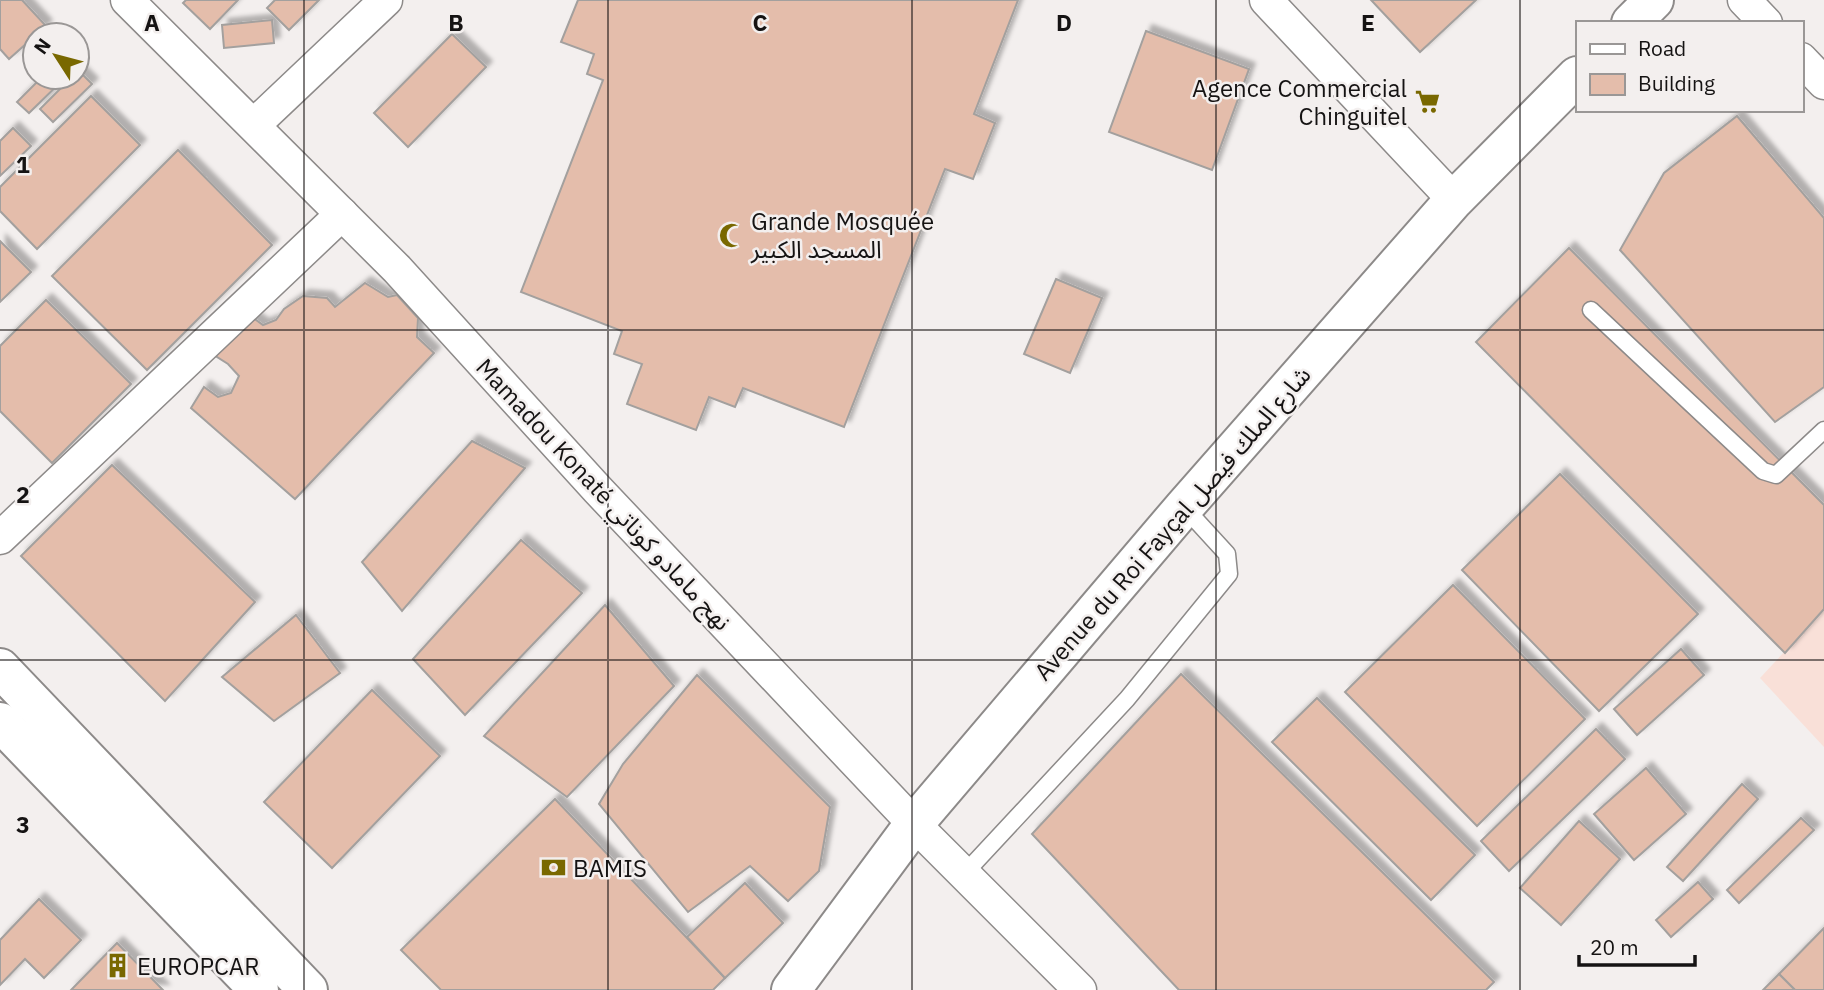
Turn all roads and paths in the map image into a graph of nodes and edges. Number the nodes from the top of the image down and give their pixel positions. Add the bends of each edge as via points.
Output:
1 (127, 0) edge
2 (386, 0) edge
3 (1266, 0) edge
4 (1654, 0) edge
5 (1744, 0) edge
6 (1633, 21) edge
7 (1764, 21) edge
8 (1803, 61) edge
9 (1576, 77) edge
10 (1824, 83) edge
11 (254, 125) junction
12 (1454, 200) junction
13 (342, 214) junction
14 (1591, 310) dead end
15 (1824, 430) edge
16 (1184, 507) junction
17 (0, 538) edge
18 (0, 668) edge
19 (0, 722) edge
20 (914, 824) junction
21 (964, 874) junction
22 (259, 990) edge
23 (308, 990) edge
24 (791, 990) edge
25 (1080, 990) edge

1 - 11 street, Mamadou Konaté نهج مامادو كوناتي
2 - 11 street
3 - 12 street
4 - 6 street
5 - 7 street
8 - 10 street
9 - 12 street, Avenue du Roi Fayçal شارع الملك فيصل
11 - 13 street, Mamadou Konaté نهج مامادو كوناتي
12 - 16 street, Avenue du Roi Fayçal شارع الملك فيصل
13 - 17 street
13 - 20 street, Mamadou Konaté نهج مامادو كوناتي
14 - 15 lane via 1763,471 1776,475
16 - 20 street, Avenue du Roi Fayçal شارع الملك فيصل
16 - 21 lane via 1227,554 1229,574 1127,699
18 - 23 street
19 - 22 street
20 - 21 street, Mamadou Konaté نهج مامادو كوناتي
20 - 24 street, Avenue du Roi Fayçal شارع الملك فيصل
21 - 25 street, Mamadou Konaté نهج مامادو كوناتي

